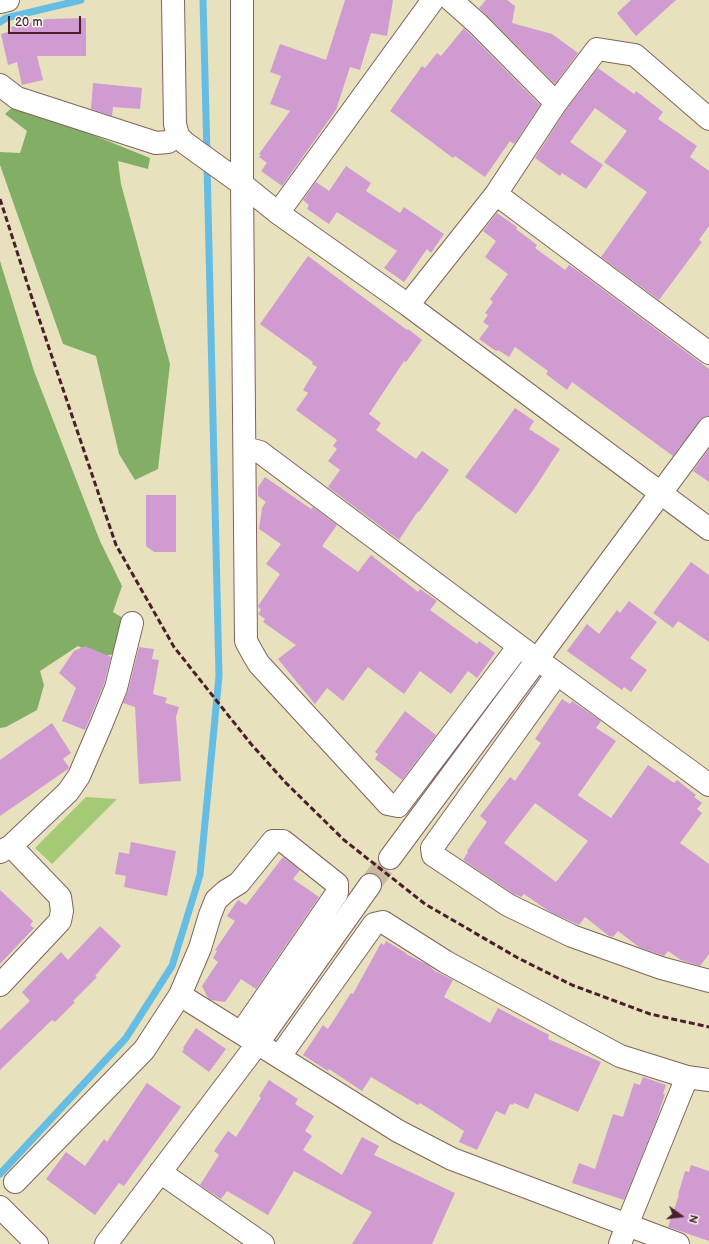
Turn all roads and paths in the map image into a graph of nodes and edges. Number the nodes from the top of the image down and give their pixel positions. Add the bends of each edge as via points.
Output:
1 (8, 0) edge
2 (174, 0) edge
3 (242, 0) edge
4 (433, 0) edge
5 (451, 0) edge
6 (0, 2) edge
7 (0, 85) edge
8 (556, 103) junction
9 (709, 119) edge
10 (178, 136) junction
11 (234, 178) junction
12 (496, 194) junction
13 (278, 213) junction
14 (408, 305) junction
15 (709, 352) edge
16 (709, 428) edge
17 (245, 448) junction
18 (661, 494) junction
19 (709, 529) edge
20 (132, 623) dead end
21 (519, 646) junction
22 (537, 658) junction
23 (557, 674) junction
24 (709, 785) edge
25 (5, 849) edge
26 (390, 858) tunnel mouth
27 (370, 886) tunnel mouth
28 (709, 981) edge
29 (0, 985) edge
30 (180, 995) junction
31 (249, 1038) junction
32 (280, 1056) junction
33 (687, 1077) junction
34 (709, 1080) edge
35 (160, 1172) junction
36 (15, 1182) dead end
37 (0, 1207) edge
38 (624, 1234) edge
39 (37, 1244) edge
40 (106, 1244) edge
41 (262, 1244) edge
42 (678, 1244) edge

1 - 6 street
2 - 10 street via 175,124
3 - 11 street
4 - 13 street
5 - 8 street
7 - 10 street via 17,98 156,143 168,142
8 - 9 street via 597,49 635,55
8 - 12 street
10 - 11 street
11 - 13 street
11 - 17 street
12 - 14 street
12 - 15 street
13 - 14 street
14 - 18 street
16 - 18 street
17 - 21 street via 260,452
17 - 21 street via 246,641 259,664 388,804 398,806
18 - 19 street
18 - 22 street
20 - 25 street via 116,688 79,776 68,792
21 - 22 street
22 - 23 street
22 - 26 street
23 - 24 street
23 - 28 street via 432,848 433,855 508,905 572,936 661,968
25 - 29 street via 60,897 62,911 60,921
27 - 31 street
30 - 31 street
30 - 31 street via 200,948 216,900 239,883 273,841 283,841 337,884 337,893
30 - 36 street via 144,1050
31 - 32 street
31 - 35 street
32 - 33 street via 374,924 383,922 446,962 620,1056
32 - 38 street via 398,1131 452,1159
33 - 34 street
33 - 38 street
35 - 40 street
35 - 41 street
37 - 39 street
38 - 42 street

